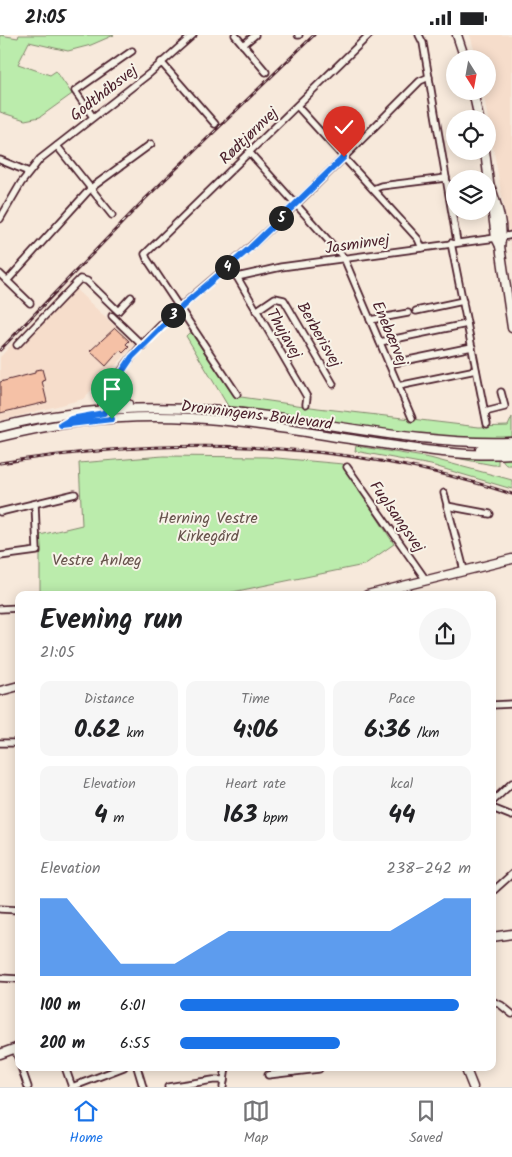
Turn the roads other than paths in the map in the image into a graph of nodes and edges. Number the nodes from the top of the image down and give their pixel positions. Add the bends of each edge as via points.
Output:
1 (193, 35) edge
2 (235, 35) edge
3 (256, 35) edge
4 (369, 35) edge
5 (419, 35) edge
6 (457, 35) edge
7 (244, 45) junction
8 (462, 50) edge
9 (132, 51) dead end
10 (161, 62) junction
11 (266, 72) dead end
12 (429, 77) junction
13 (297, 107) junction
14 (93, 117) junction
15 (215, 124) dead end
16 (151, 143) dead end
17 (57, 145) junction
18 (250, 153) junction
19 (344, 157) junction
20 (0, 160) edge
21 (486, 160) edge
22 (30, 172) junction
23 (446, 178) joint
24 (91, 188) junction
25 (373, 189) junction
26 (296, 204) junction
27 (112, 215) dead end
28 (0, 219) edge
29 (451, 220) edge
30 (512, 235) edge
31 (499, 237) junction
32 (454, 243) junction
33 (422, 248) junction
34 (344, 258) junction
35 (225, 269) junction
36 (0, 274) edge
37 (237, 277) junction
38 (7, 281) junction
39 (131, 297) dead end
40 (463, 301) junction
41 (30, 303) dead end
42 (180, 308) junction
43 (256, 311) junction
44 (416, 311) dead end
45 (408, 313) dead end
46 (112, 316) dead end
47 (370, 320) junction
48 (467, 324) junction
49 (512, 328) edge
50 (380, 342) junction
51 (17, 345) dead end
52 (143, 346) junction
53 (472, 347) junction
54 (389, 364) junction
55 (476, 370) junction
56 (333, 383) dead end
57 (398, 386) junction
58 (111, 391) junction
59 (502, 393) dead end
60 (237, 394) dead end
61 (306, 404) dead end
62 (144, 408) junction
63 (104, 411) junction
64 (485, 412) junction
65 (193, 418) junction
66 (412, 418) dead end
67 (61, 425) junction
68 (487, 425) dead end
69 (0, 427) edge
70 (0, 437) edge
71 (512, 442) edge
72 (512, 447) edge
73 (466, 453) junction
74 (512, 454) edge
75 (348, 467) dead end
76 (444, 493) dead end
77 (75, 494) dead end
78 (35, 504) junction
79 (447, 505) junction
80 (0, 512) edge
81 (490, 513) dead end
82 (512, 553) edge
83 (0, 555) edge
84 (512, 559) edge
85 (483, 565) junction
86 (464, 570) junction
87 (426, 580) junction
88 (383, 591) edge
89 (15, 608) edge
90 (0, 609) edge
91 (15, 687) edge
92 (0, 691) edge
93 (512, 704) edge
94 (496, 705) edge
95 (0, 743) edge
96 (15, 743) edge
97 (512, 783) edge
98 (496, 798) edge
99 (496, 810) edge
100 (512, 816) edge
101 (512, 874) edge
102 (496, 888) edge
103 (0, 909) edge
104 (15, 910) edge
105 (512, 934) edge
106 (496, 936) edge
107 (0, 978) edge
108 (15, 979) edge
109 (496, 1003) edge
110 (512, 1014) edge
111 (15, 1049) edge
112 (0, 1054) edge
113 (22, 1071) edge
114 (66, 1071) edge
115 (114, 1071) edge
116 (138, 1071) edge
117 (226, 1071) edge
118 (287, 1071) edge
119 (466, 1071) edge
120 (268, 1075) dead end
121 (224, 1084) edge
122 (28, 1087) edge
123 (72, 1087) edge
124 (143, 1087) edge
125 (168, 1087) edge
126 (473, 1087) edge

1 - 10 street, Godthåbsvej
2 - 7 street
3 - 7 street
4 - 13 street, Rødtjørnvej
5 - 12 street
6 - 8 main road
7 - 11 street
9 - 14 street via 75,91
10 - 14 street, Godthåbsvej
10 - 15 street
12 - 19 street via 420,81
12 - 23 street
13 - 18 street, Rødtjørnvej
13 - 19 street
14 - 17 street, Godthåbsvej
16 - 24 street
17 - 22 street, Godthåbsvej
17 - 24 street
18 - 26 street, Enebærvej
18 - 42 street, Rødtjørnvej via 146,254
19 - 25 street
19 - 26 street
20 - 22 street
21 - 31 main road via 496,203
22 - 28 street, Godthåbsvej
23 - 25 street
24 - 27 street
24 - 38 street
25 - 33 street via 418,239
26 - 34 street, Enebærvej
26 - 35 street
29 - 32 street
30 - 31 street, Jasminvej
31 - 32 street, Jasminvej
31 - 49 main road
32 - 33 street, Jasminvej
32 - 40 street
33 - 34 street, Jasminvej
34 - 37 street, Jasminvej
34 - 47 street, Enebærvej
35 - 37 street
35 - 42 street
36 - 38 street
37 - 43 street, Thujavej
38 - 41 street
39 - 51 street via 118,310 87,281 80,279
40 - 44 street
40 - 48 street
42 - 52 street
42 - 60 street
43 - 56 street, Berberisvej via 275,299 284,299
43 - 61 street, Thujavej via 307,397
45 - 47 street
46 - 52 street
47 - 50 street, Enebærvej
48 - 50 street
48 - 53 street
50 - 54 street, Enebærvej
52 - 58 street via 122,369
53 - 54 street
53 - 55 street
54 - 57 street, Enebærvej
55 - 57 street
55 - 64 street
57 - 66 street, Enebærvej
58 - 62 main road via 116,403 137,404
58 - 63 main road
59 - 64 street via 505,407
62 - 63 main road, Dronningens Boulevard
62 - 71 main road, Dronningens Boulevard via 233,412 385,435
63 - 65 main road via 108,414 174,413
63 - 67 main road via 71,419
63 - 69 main road, Dronningens Boulevard via 59,415
64 - 68 street
65 - 67 main road, Dronningens Boulevard via 143,417
65 - 73 main road, Dronningens Boulevard
67 - 70 main road, Dronningens Boulevard
72 - 73 main road
73 - 74 main road, Dronningens Boulevard
75 - 87 street, Fuglsangsvej
76 - 79 street
77 - 78 street
78 - 80 street
78 - 83 street via 37,551
79 - 81 street
79 - 86 street
82 - 85 main road
84 - 85 main road
85 - 86 main road
86 - 87 main road
87 - 88 main road
89 - 90 street
91 - 92 main road
93 - 94 street
95 - 96 street
97 - 98 street
99 - 100 street
101 - 102 street
103 - 104 street
105 - 106 main road
107 - 108 street
109 - 110 street
111 - 112 main road
113 - 122 street
114 - 123 street
115 - 123 street
116 - 124 street
117 - 121 street
118 - 120 street
119 - 126 main road
121 - 125 street via 213,1080

